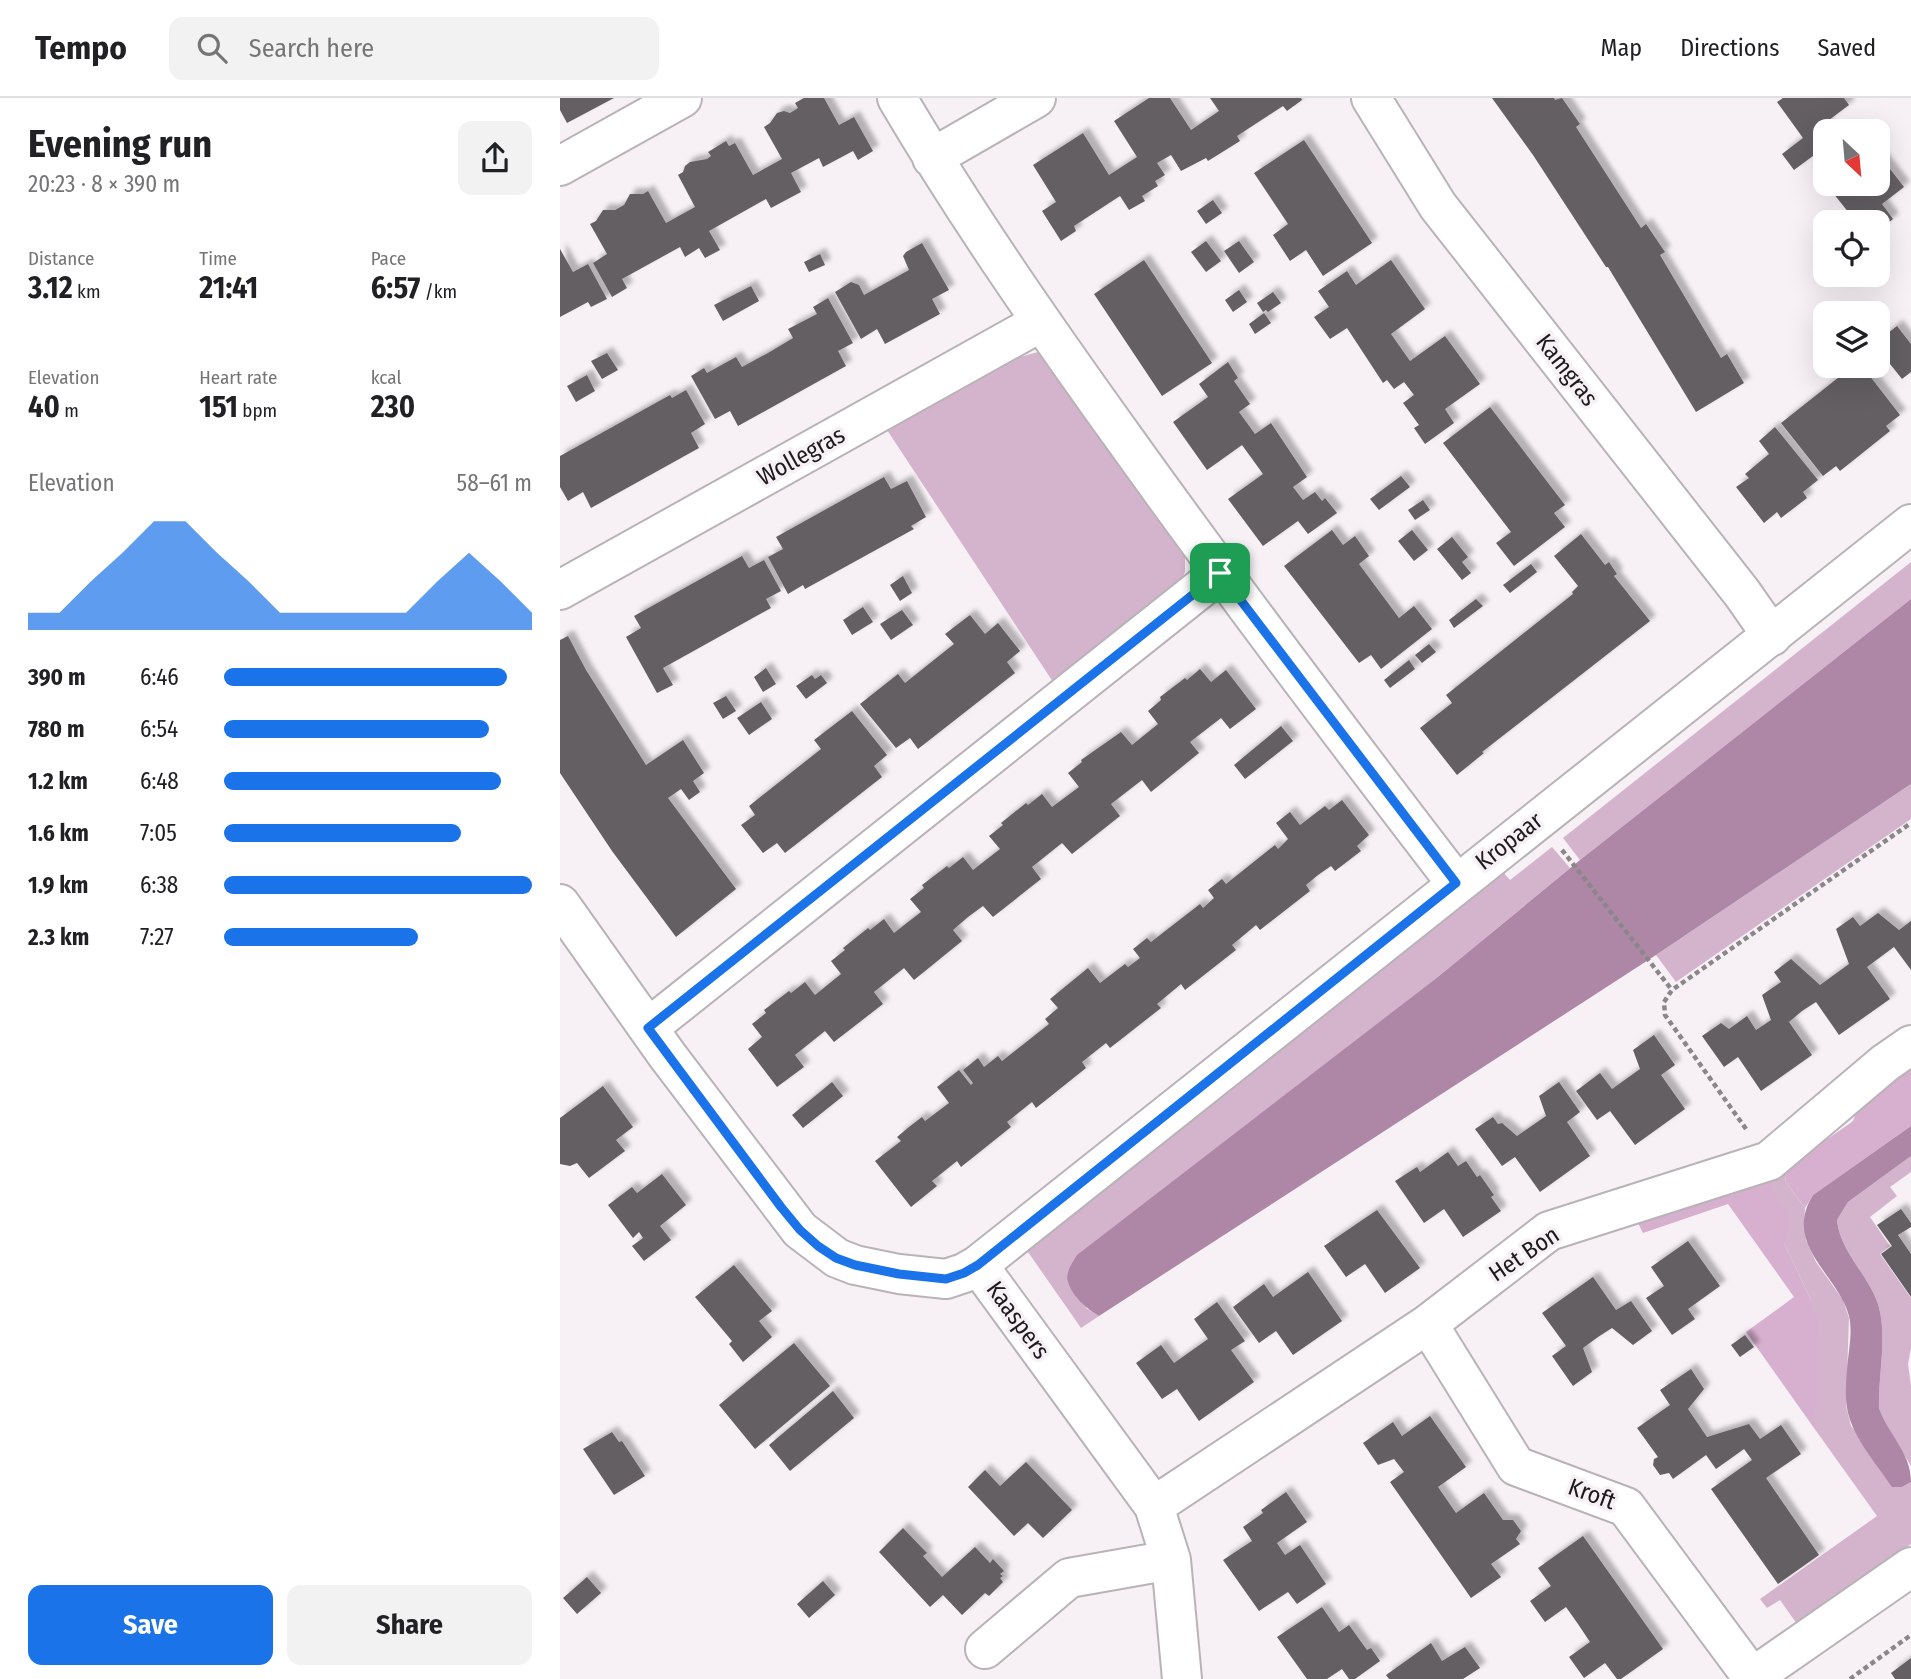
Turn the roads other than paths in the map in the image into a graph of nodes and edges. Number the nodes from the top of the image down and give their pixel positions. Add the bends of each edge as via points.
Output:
1 (682, 98) edge
2 (897, 98) edge
3 (1036, 98) edge
4 (1371, 98) edge
5 (932, 158) junction
6 (560, 166) edge
7 (1041, 322) junction
8 (1911, 524) edge
9 (1220, 573) junction
10 (560, 590) edge
11 (1772, 636) junction
12 (1456, 883) junction
13 (560, 904) edge
14 (648, 1028) junction
15 (1911, 1045) edge
16 (978, 1265) junction
17 (1428, 1324) junction
18 (1154, 1506) junction
19 (1171, 1560) junction
20 (1911, 1567) edge
21 (985, 1648) dead end
22 (1751, 1678) edge
23 (1182, 1679) edge

1 - 6 street
2 - 5 street
3 - 5 street
4 - 11 street, Kamgras via 1438,206
5 - 7 street
7 - 9 street
7 - 10 street, Wollegras
8 - 11 street, Kropaar
9 - 12 street
9 - 14 street
11 - 12 street, Kropaar
12 - 16 street, Kropaar
13 - 14 street, Kaaspers
14 - 16 street, Kaaspers via 781,1207 818,1246 855,1265 899,1274 946,1279
15 - 17 street, Het Bon via 1769,1161 1549,1231
16 - 18 street, Kaaspers
17 - 18 street, Het Bon
17 - 22 street, Kroft via 1516,1466 1626,1507
18 - 19 street, Kaaspers
19 - 21 street via 1069,1578
19 - 23 street, Kaaspers
20 - 22 street

